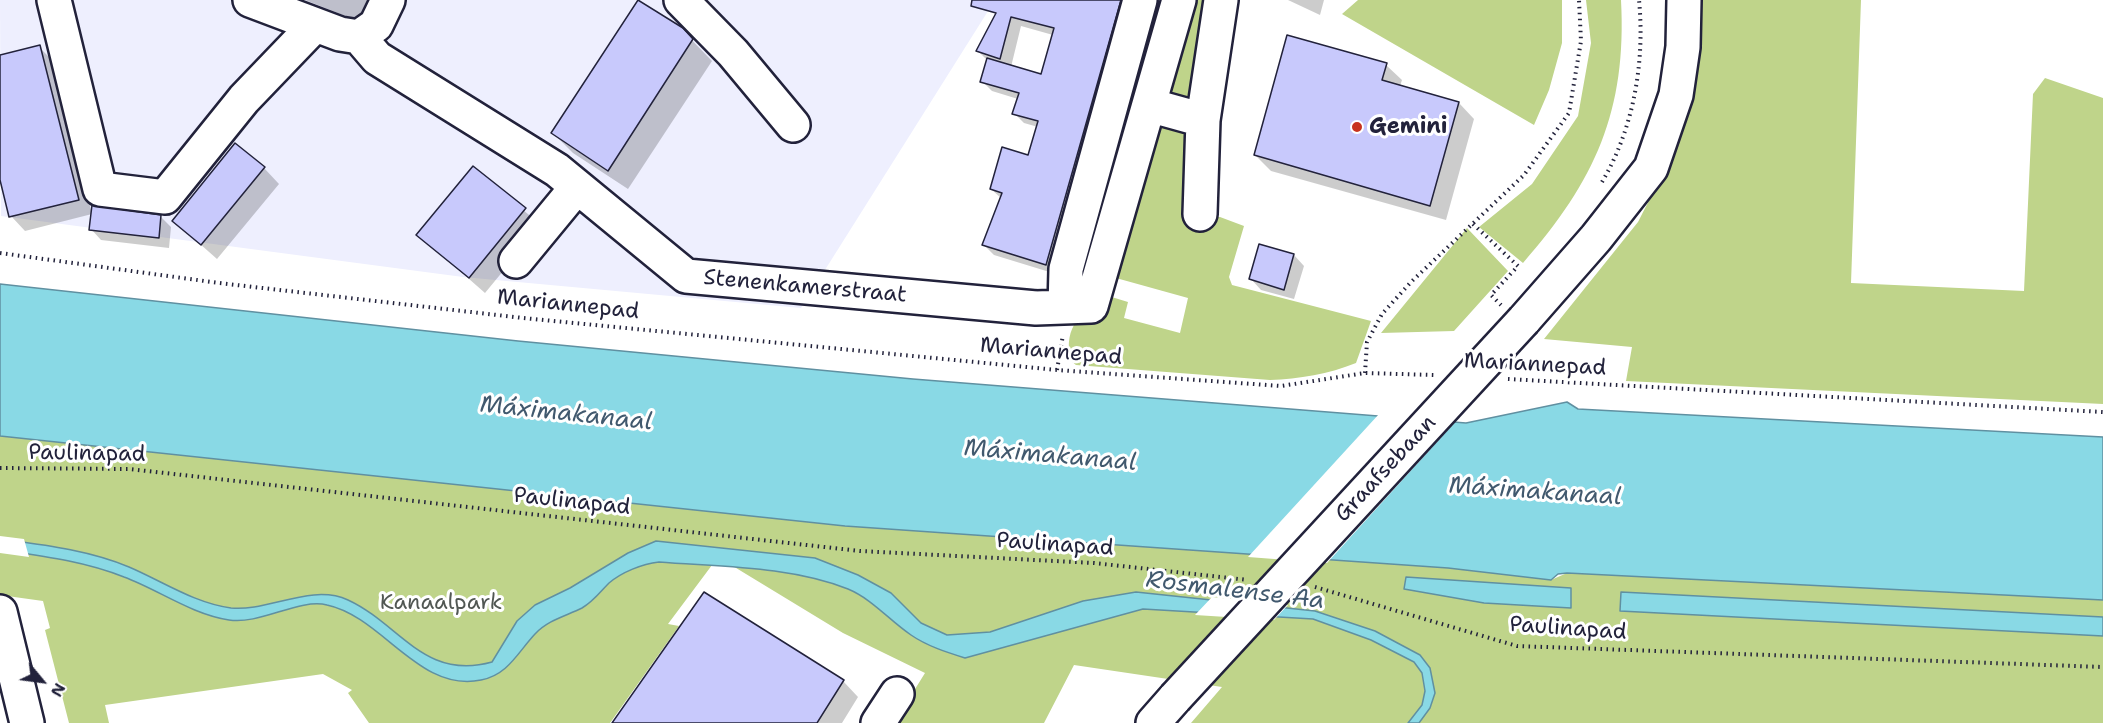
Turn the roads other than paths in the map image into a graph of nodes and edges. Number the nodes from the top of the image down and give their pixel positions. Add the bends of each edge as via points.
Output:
1 (54, 0) edge
2 (250, 0) edge
3 (388, 0) edge
4 (681, 0) edge
5 (1140, 0) edge
6 (1179, 0) edge
7 (1221, 0) edge
8 (1665, 0) edge
9 (1684, 0) edge
10 (315, 25) junction
11 (358, 37) junction
12 (1149, 105) junction
13 (1203, 120) junction
14 (793, 125) dead end
15 (567, 179) junction
16 (1606, 201) junction
17 (1200, 214) dead end
18 (516, 261) dead end
19 (1065, 307) junction
20 (1, 616) edge
21 (897, 694) dead end
22 (27, 723) edge
23 (878, 723) edge
24 (1153, 723) edge

1 - 10 main road via 100,189 165,196 244,99
2 - 10 main road
3 - 11 main road via 376,25
4 - 14 main road via 733,53
5 - 19 main road via 1065,268
6 - 12 main road
7 - 13 main road
8 - 16 main road, Graafsebaan via 1665,40 1656,99
9 - 16 main road, Graafsebaan via 1683,47 1670,118 1651,168 1640,186
10 - 11 main road
11 - 15 main road, Stenenkamerstraat via 377,58
12 - 13 main road
12 - 19 main road via 1091,306
13 - 17 main road
15 - 18 main road
15 - 19 main road, Stenenkamerstraat via 686,276 1036,308
16 - 24 main road, Graafsebaan, bridge via 1589,247 1508,308
20 - 22 main road
21 - 23 main road

